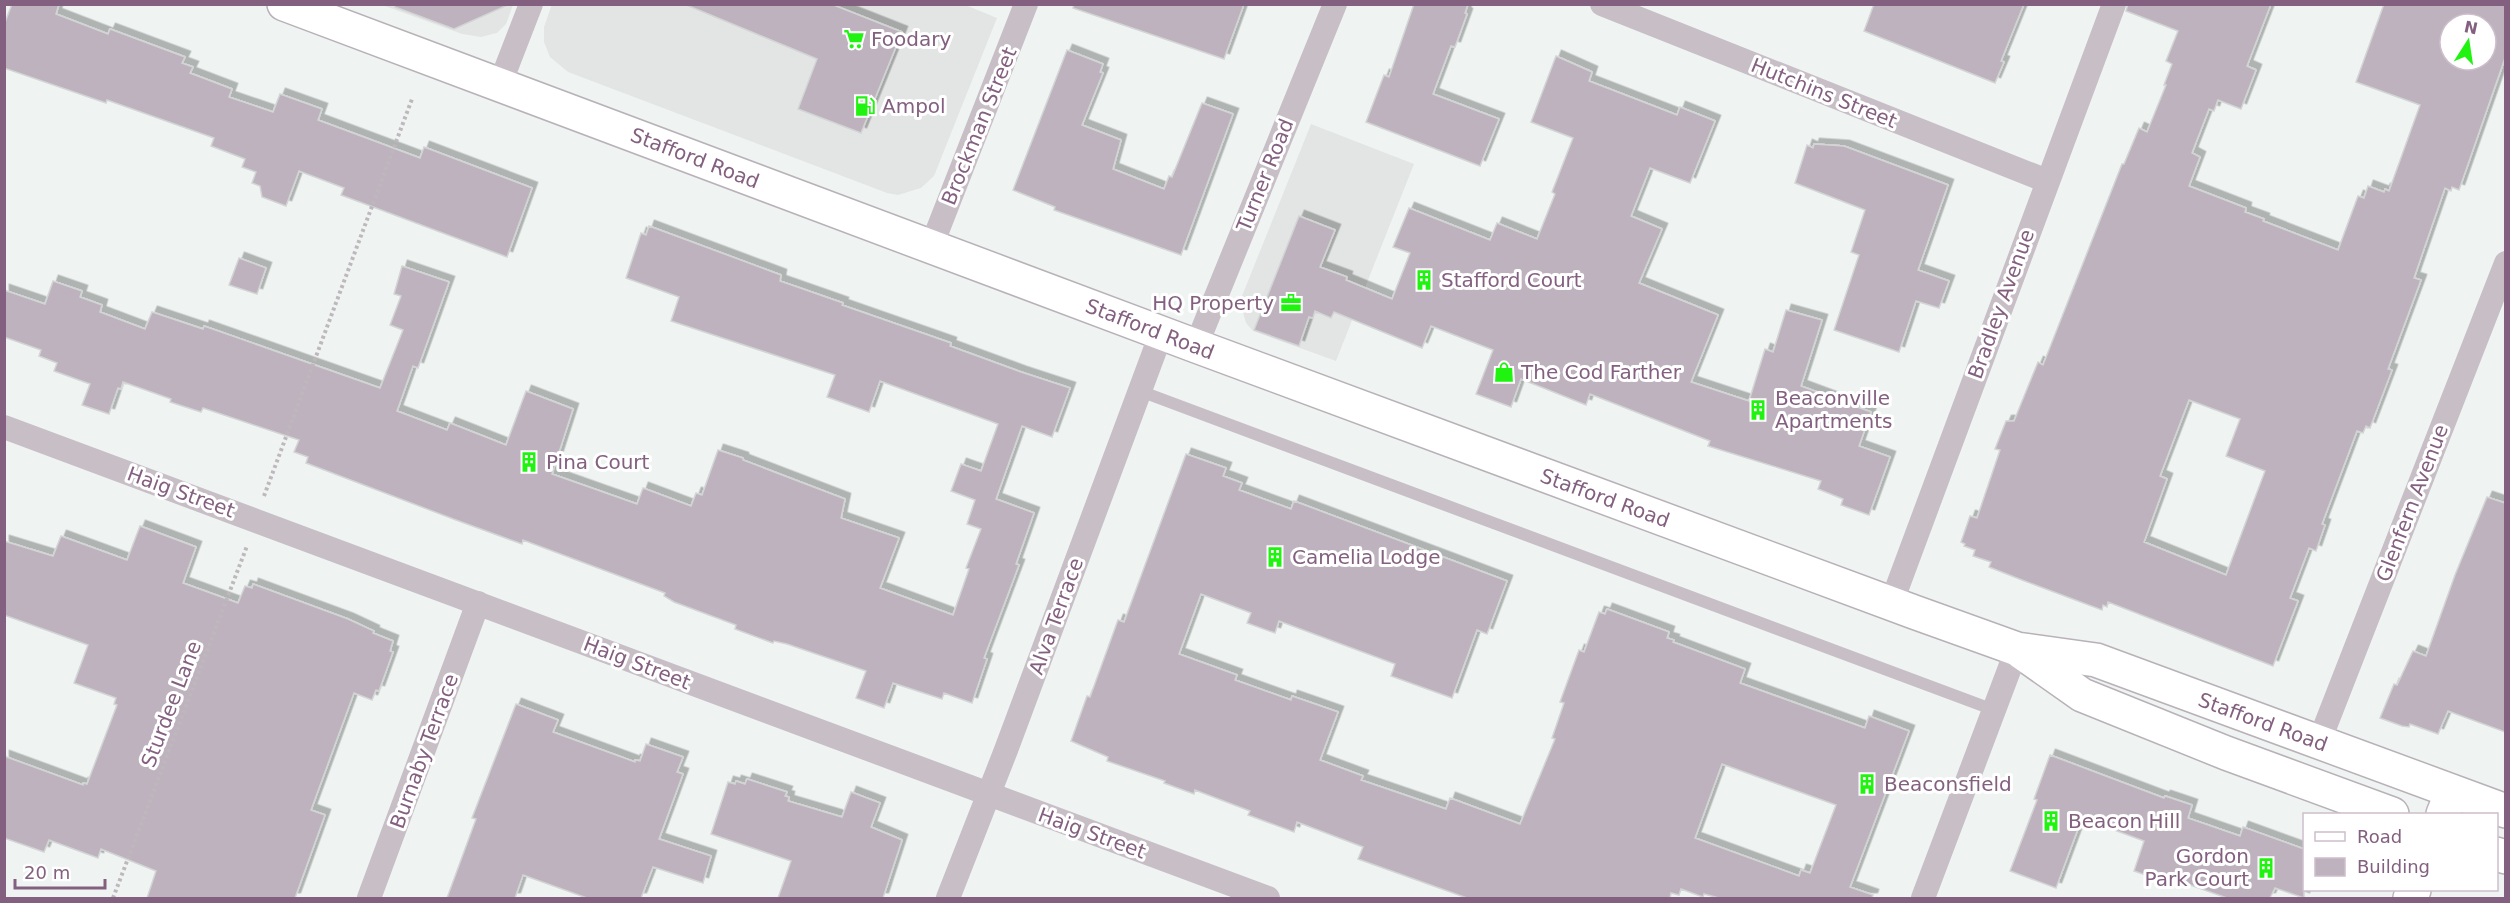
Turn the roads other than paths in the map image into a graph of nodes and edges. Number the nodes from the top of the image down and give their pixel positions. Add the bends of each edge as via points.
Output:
1 (284, 4) edge
2 (531, 4) edge
3 (1026, 4) edge
4 (1335, 4) edge
5 (1602, 4) edge
6 (2114, 4) edge
7 (500, 84) junction
8 (2047, 181) junction
9 (931, 247) junction
10 (2505, 263) edge
11 (1161, 334) junction
12 (1196, 346) junction
13 (1140, 391) junction
14 (4, 427) edge
15 (478, 603) junction
16 (1891, 604) junction
17 (2017, 649) junction
18 (1994, 710) junction
19 (2319, 742) junction
20 (988, 795) junction
21 (2447, 803) edge
22 (2505, 812) edge
23 (2389, 813) edge
24 (369, 898) edge
25 (948, 898) edge
26 (1269, 898) edge
27 (1923, 898) edge

1 - 7 main road, Stafford Road
2 - 7 street
3 - 9 street, Brockman Street
4 - 12 street, Turner Road
5 - 8 street, Hutchins Street
6 - 8 street, Bradley Avenue
7 - 9 main road, Stafford Road
8 - 16 street, Bradley Avenue
9 - 11 main road, Stafford Road
10 - 19 street, Glenfern Avenue
11 - 12 main road, Stafford Road
11 - 13 street, Alva Terrace
12 - 16 main road, Stafford Road
13 - 18 lane
13 - 20 street, Alva Terrace
14 - 15 street, Haig Street
15 - 20 street, Haig Street
15 - 24 street, Burnaby Terrace
16 - 17 main road, Stafford Road
17 - 18 street
17 - 19 main road, Stafford Road via 2096,660
17 - 23 main road, Stafford Road via 2082,695
18 - 27 street
19 - 21 main road, Stafford Road
20 - 25 street, Alva Terrace
20 - 26 street, Haig Street
21 - 22 main road, Stafford Road

